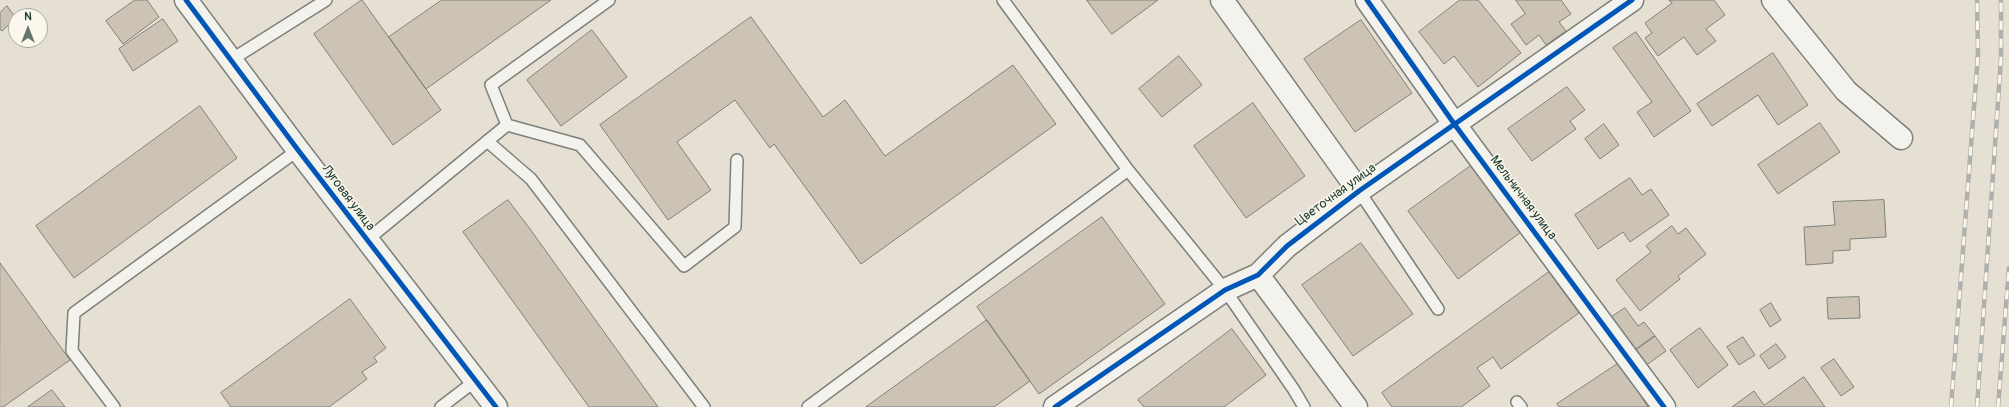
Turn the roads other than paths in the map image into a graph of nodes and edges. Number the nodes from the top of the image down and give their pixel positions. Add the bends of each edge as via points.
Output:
1 (186, 0) edge
2 (326, 0) edge
3 (609, 0) edge
4 (1003, 0) edge
5 (1222, 0) edge
6 (1367, 0) edge
7 (1632, 0) edge
8 (1773, 0) edge
9 (231, 60) junction
10 (507, 125) junction
11 (1455, 125) junction
12 (1901, 138) dead end
13 (487, 141) junction
14 (298, 150) junction
15 (737, 160) dead end
16 (1128, 170) junction
17 (1359, 191) junction
18 (367, 240) junction
19 (1258, 275) junction
20 (1225, 290) junction
21 (1438, 308) dead end
22 (475, 381) junction
23 (114, 407) edge
24 (441, 407) edge
25 (496, 407) edge
26 (704, 407) edge
27 (808, 407) edge
28 (1055, 407) edge
29 (1304, 407) edge
30 (1356, 407) edge
31 (1664, 407) edge

1 - 9 street, Луговая улица
2 - 9 lane
3 - 10 lane via 490,85
4 - 16 lane
5 - 17 street
6 - 11 street, Мельничная улица
7 - 11 street, Цветочная улица
8 - 12 street via 1846,91
9 - 14 street, Луговая улица
10 - 13 lane
10 - 15 lane via 580,145 684,266 735,227
11 - 17 street, Цветочная улица
11 - 31 street, Мельничная улица
13 - 18 lane
13 - 26 lane via 531,179
14 - 18 street, Луговая улица
14 - 23 lane via 74,312 72,351
16 - 20 lane
16 - 27 lane
17 - 19 street, Цветочная улица via 1287,246
17 - 21 lane
18 - 22 street, Луговая улица
19 - 20 street, Цветочная улица
19 - 30 street
20 - 28 street, Цветочная улица
20 - 29 lane
22 - 24 lane
22 - 25 street, Луговая улица

